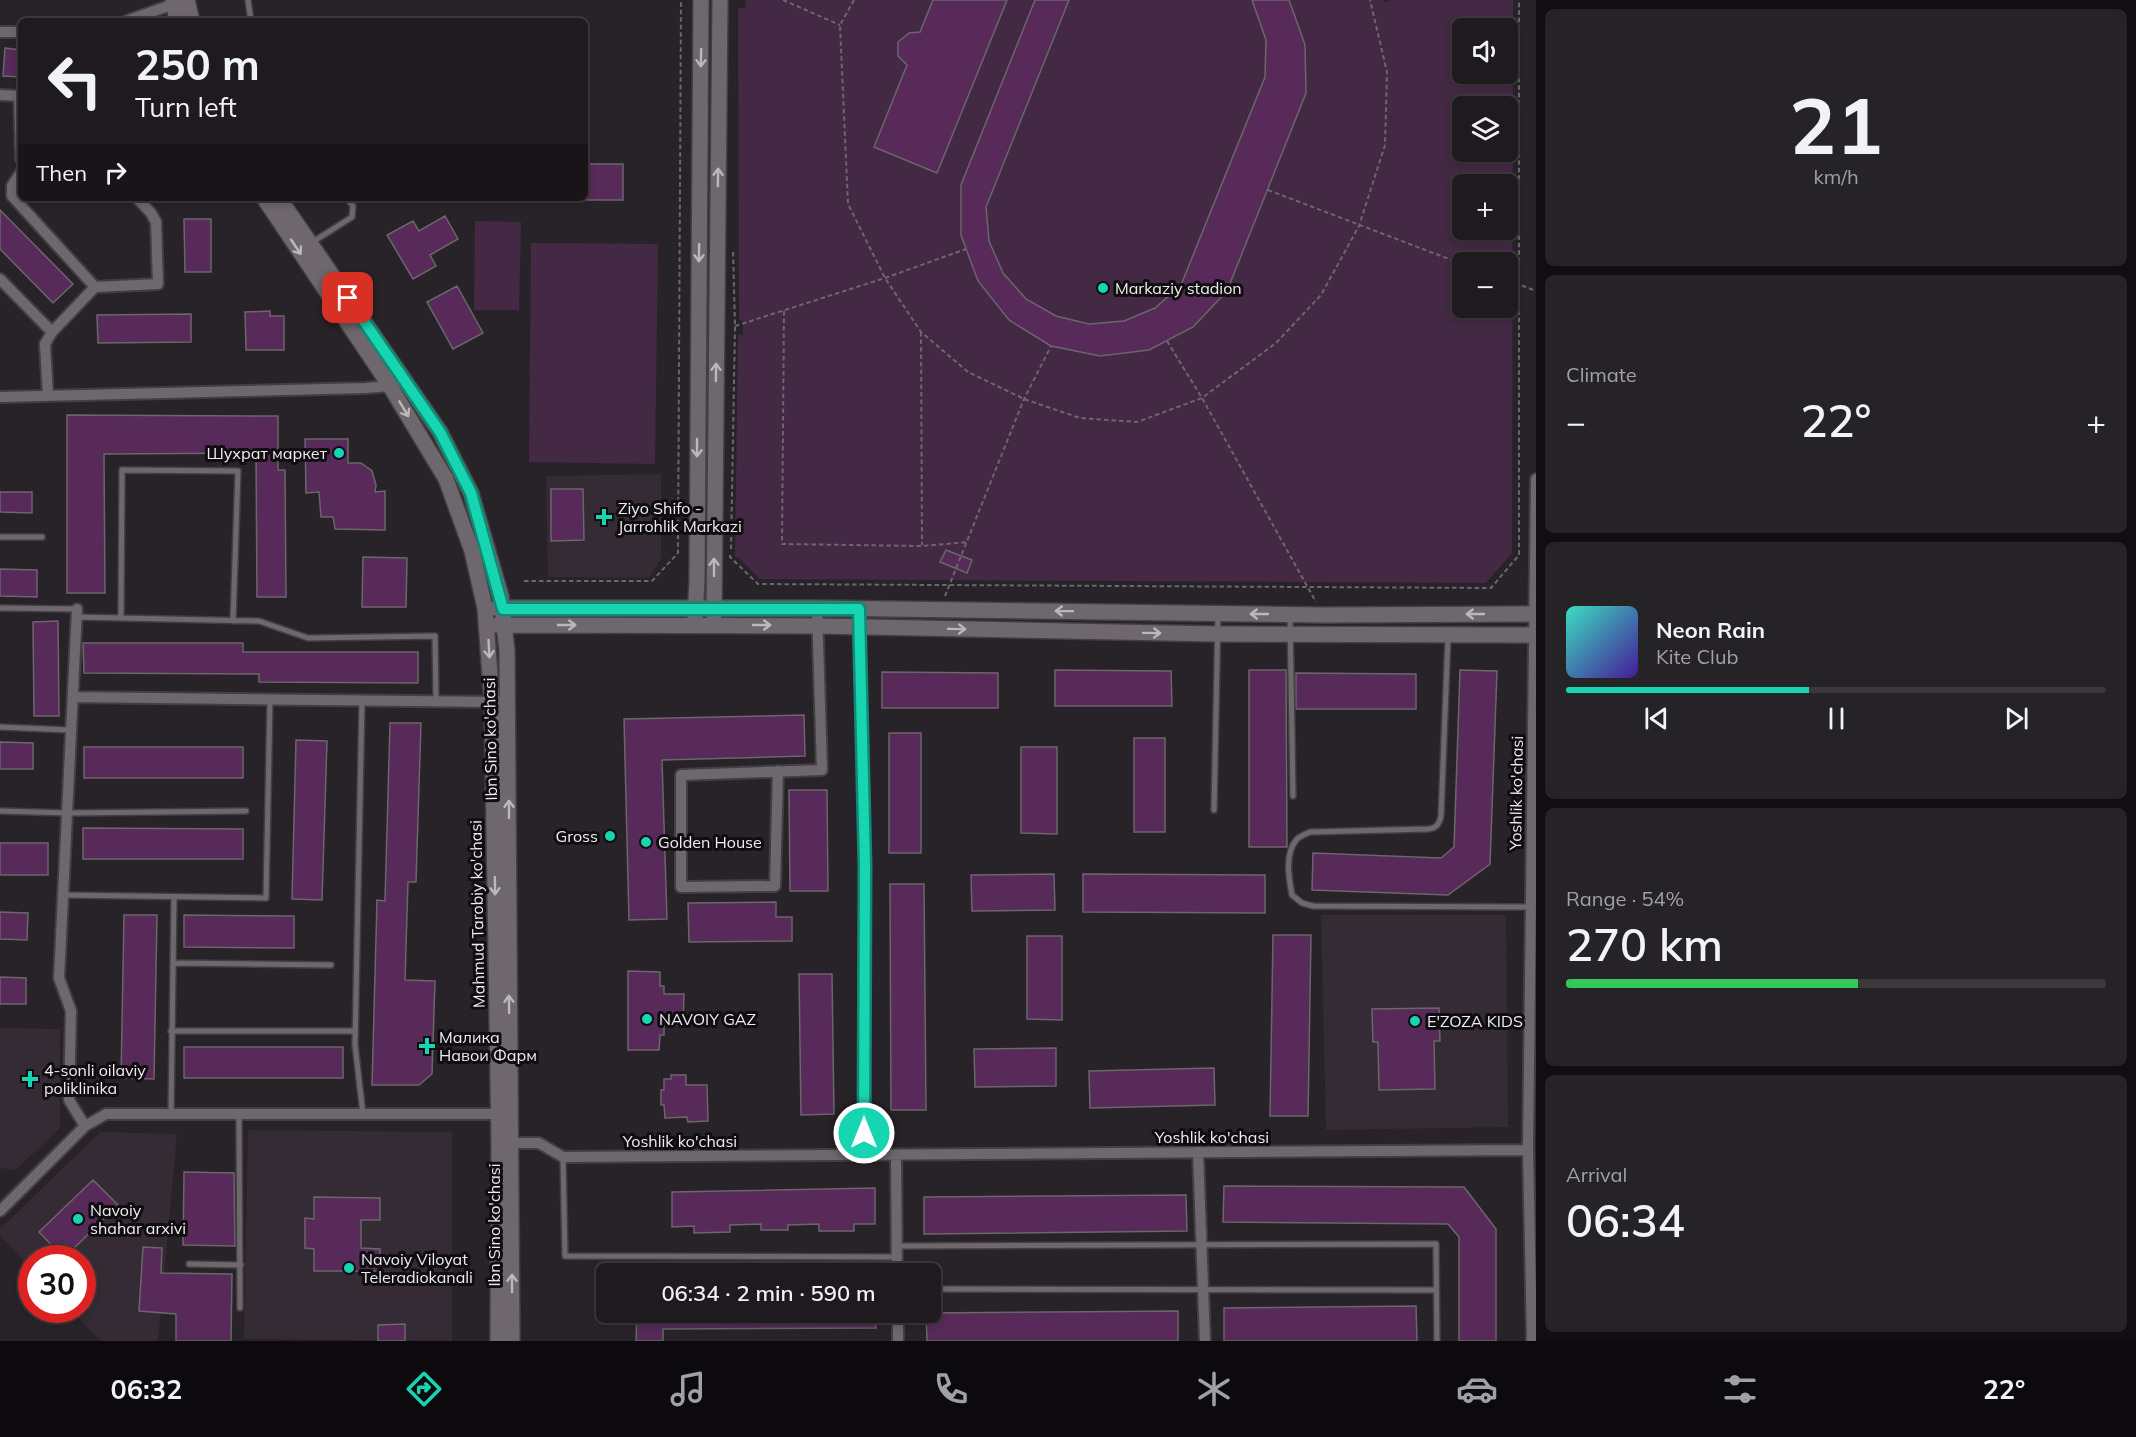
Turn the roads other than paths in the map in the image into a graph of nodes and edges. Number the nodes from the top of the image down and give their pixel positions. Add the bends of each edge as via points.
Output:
1 (248, 0) edge
2 (701, 0) edge
3 (720, 0) edge
4 (178, 1) edge
5 (134, 18) edge
6 (177, 18) edge
7 (190, 18) edge
8 (251, 18) edge
9 (0, 32) edge
10 (18, 32) edge
11 (0, 95) edge
12 (18, 96) edge
13 (18, 177) edge
14 (139, 201) edge
15 (266, 201) edge
16 (281, 201) edge
17 (349, 201) edge
18 (310, 243) junction
19 (0, 279) edge
20 (95, 287) junction
21 (698, 329) junction
22 (716, 329) junction
23 (52, 332) junction
24 (397, 382) junction
25 (48, 396) junction
26 (0, 397) edge
27 (1536, 479) edge
28 (0, 537) edge
29 (42, 537) dead end
30 (0, 608) edge
31 (485, 608) junction
32 (696, 608) junction
33 (714, 608) junction
34 (817, 608) junction
35 (503, 609) junction
36 (859, 609) junction
37 (77, 613) junction
38 (1218, 613) junction
39 (1290, 614) junction
40 (1534, 616) edge
41 (121, 618) junction
42 (233, 621) junction
43 (488, 625) junction
44 (505, 625) junction
45 (695, 625) junction
46 (715, 625) junction
47 (818, 626) junction
48 (860, 627) junction
49 (1217, 634) junction
50 (1290, 634) junction
51 (1448, 635) junction
52 (1533, 635) junction
53 (73, 698) junction
54 (270, 699) junction
55 (362, 700) junction
56 (436, 701) junction
57 (492, 702) junction
58 (507, 702) junction
59 (1534, 721) edge
60 (0, 727) edge
61 (72, 730) junction
62 (778, 771) junction
63 (1293, 796) dead end
64 (1214, 810) dead end
65 (0, 811) edge
66 (246, 811) dead end
67 (68, 813) junction
68 (64, 895) junction
69 (174, 897) junction
70 (1530, 907) junction
71 (173, 963) junction
72 (331, 965) dead end
73 (171, 1030) junction
74 (355, 1031) junction
75 (1533, 1047) edge
76 (363, 1114) junction
77 (504, 1114) junction
78 (171, 1115) junction
79 (239, 1115) junction
80 (85, 1126) junction
81 (505, 1143) junction
82 (1528, 1150) junction
83 (1198, 1152) junction
84 (864, 1155) junction
85 (896, 1155) junction
86 (563, 1157) junction
87 (5, 1199) edge
88 (0, 1211) edge
89 (1203, 1245) junction
90 (897, 1252) junction
91 (897, 1263) edge
92 (189, 1264) dead end
93 (241, 1265) junction
94 (941, 1289) edge
95 (1204, 1290) junction
96 (1436, 1290) junction
97 (1534, 1304) edge
98 (240, 1308) dead end
99 (898, 1323) edge
100 (498, 1341) edge
101 (512, 1341) edge
102 (898, 1341) edge
103 (1205, 1341) edge
104 (1437, 1341) edge
105 (1532, 1341) edge

1 - 8 lane
2 -> 21 street
22 -> 3 street
4 - 5 street
4 - 6 street
4 - 7 street
9 - 10 street
11 - 12 street
13 - 20 street via 12,196
14 - 20 street via 156,222 158,284
15 -> 24 street, Mahmud Tarobiy ko'chasi
16 - 18 street, Ibn Sino ko'chasi
17 - 18 lane via 352,217
18 - 24 street, Ibn Sino ko'chasi
19 - 23 street
20 - 23 street
21 - 22 street
21 -> 32 street
33 -> 22 street
23 - 25 street via 45,345
24 - 25 street via 366,388
24 -> 31 street, Mahmud Tarobiy ko'chasi via 446,479 472,551
24 - 35 street, Ibn Sino ko'chasi via 440,432 471,493
25 - 26 street
27 - 40 street, Yoshlik ko'chasi
28 - 29 lane
30 - 37 lane
31 - 35 street
31 - 43 street, Mahmud Tarobiy ko'chasi
32 - 33 street
32 - 35 street
32 - 45 street
33 - 34 street
33 - 46 street
34 - 36 street
34 - 47 street
35 - 44 street, Ibn Sino ko'chasi
38 -> 36 street
36 - 48 street
37 - 41 lane
37 - 53 street
39 -> 38 street
38 - 49 lane
40 -> 39 street
39 - 50 lane
40 - 52 street, Yoshlik ko'chasi
41 - 42 lane
41 - 42 lane via 122,470 238,471
42 - 56 lane via 259,621 308,638 435,636
43 - 44 street
43 -> 57 street, Mahmud Tarobiy ko'chasi
44 -> 45 street
44 - 58 street, Ibn Sino ko'chasi
45 - 46 street
46 -> 47 street
47 - 48 street
47 - 62 street via 822,770
48 -> 49 street
48 - 84 street via 865,866
49 - 50 street
49 - 64 lane
50 - 51 street
50 - 63 lane
51 - 52 street
51 - 70 lane via 1439,824 1428,830 1310,832 1298,838 1290,854 1292,896 1312,906
52 - 59 street, Yoshlik ko'chasi
53 - 54 street
53 - 61 street
54 - 55 street
54 - 69 lane via 266,898
55 - 56 street
55 - 74 lane
56 - 57 street
57 - 58 street
57 -> 77 street, Mahmud Tarobiy ko'chasi
77 -> 58 street, Ibn Sino ko'chasi
59 - 70 street, Yoshlik ko'chasi
60 - 61 lane
61 - 67 street
62 - 62 street via 681,775 681,887 775,886
65 - 67 lane
66 - 67 lane
67 - 68 street
68 - 69 lane
68 - 80 street via 60,978 71,1011 69,1100
69 - 71 lane
70 - 75 street, Yoshlik ko'chasi
71 - 72 lane
71 - 73 lane
73 - 74 lane
73 - 78 lane
74 - 76 lane
75 - 82 street, Yoshlik ko'chasi
76 - 77 street
76 - 79 street
77 - 81 street, Mahmud Tarobiy ko'chasi
78 - 79 street
78 - 80 street via 106,1114
79 - 93 lane
80 - 87 street
81 - 86 street, Yoshlik ko'chasi via 539,1143
81 - 100 street, Mahmud Tarobiy ko'chasi
101 -> 81 street, Ibn Sino ko'chasi
82 - 83 street, Yoshlik ko'chasi
82 - 97 street, Yoshlik ko'chasi
83 - 85 street, Yoshlik ko'chasi
83 - 89 street
84 - 85 street, Yoshlik ko'chasi
84 - 86 street, Yoshlik ko'chasi
85 - 90 street
86 - 90 lane via 565,1256
87 - 88 street
89 - 90 lane
89 - 95 street
89 - 96 lane via 1436,1244
90 - 91 street
92 - 93 lane
93 - 98 lane
94 - 95 lane
95 - 96 lane
95 - 103 street
96 - 104 lane
97 - 105 street, Yoshlik ko'chasi
99 - 102 street

